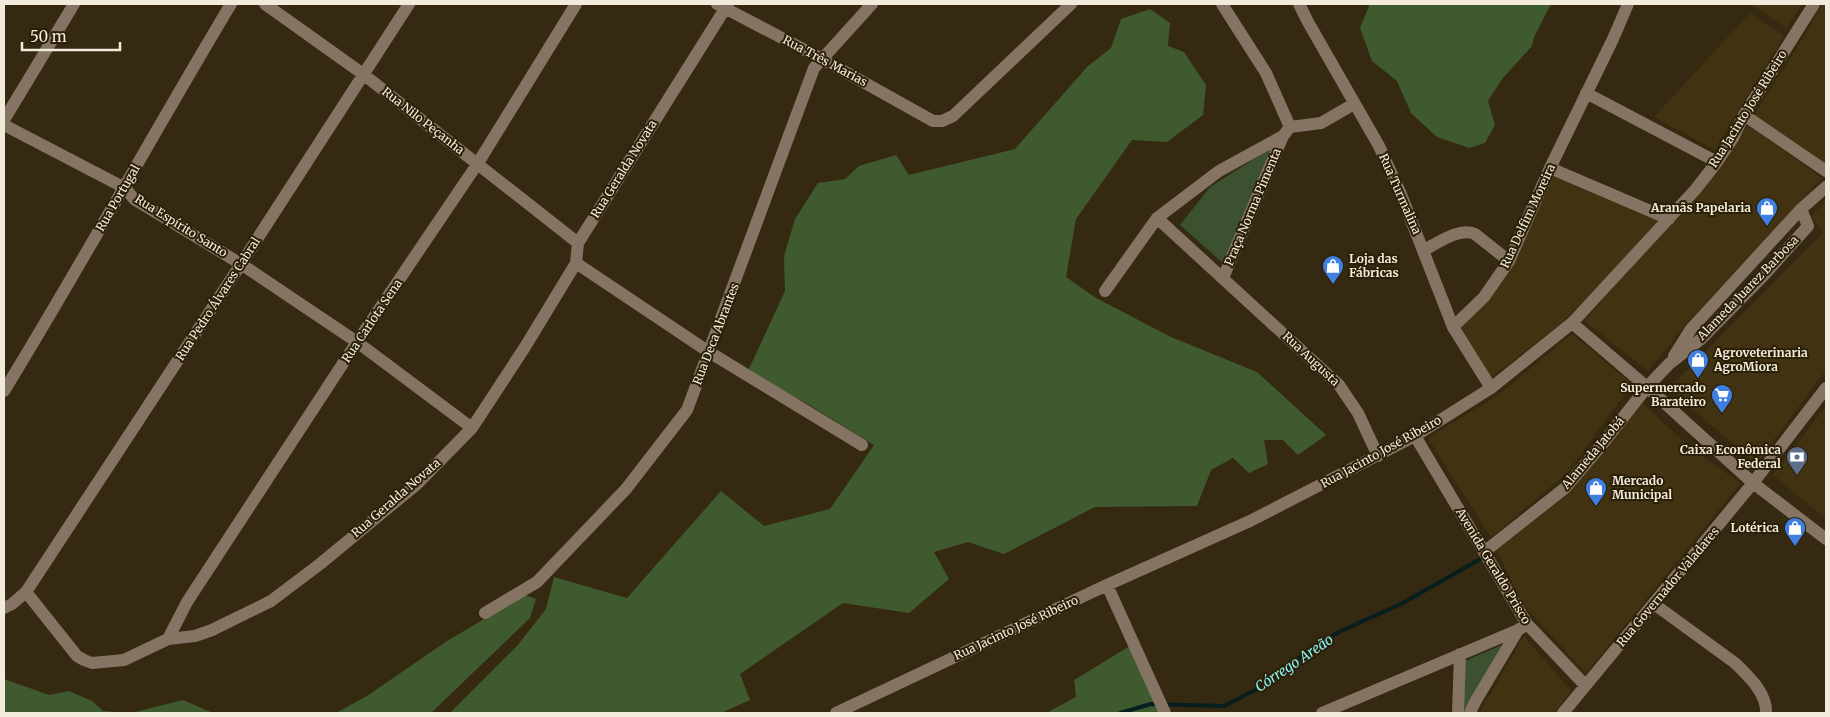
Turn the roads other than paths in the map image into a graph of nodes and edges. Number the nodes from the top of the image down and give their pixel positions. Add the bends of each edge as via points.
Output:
1 (74, 4) edge
2 (231, 4) edge
3 (265, 4) edge
4 (408, 4) edge
5 (576, 4) edge
6 (872, 4) edge
7 (1071, 4) edge
8 (1222, 4) edge
9 (1299, 4) edge
10 (1628, 4) edge
11 (1814, 4) edge
12 (723, 5) edge
13 (822, 59) junction
14 (363, 74) junction
15 (1586, 93) junction
16 (1354, 104) junction
17 (1744, 115) junction
18 (4, 120) edge
19 (4, 125) edge
20 (1287, 132) junction
21 (1717, 162) junction
22 (478, 163) junction
23 (1550, 168) junction
24 (1826, 171) edge
25 (1826, 187) edge
26 (125, 188) junction
27 (1801, 209) junction
28 (1157, 218) junction
29 (1669, 219) junction
30 (578, 243) junction
31 (1424, 250) junction
32 (1509, 261) junction
33 (576, 263) junction
34 (241, 264) junction
35 (1751, 264) junction
36 (1764, 275) junction
37 (1223, 278) junction
38 (1105, 291) dead end
39 (1572, 323) junction
40 (1453, 327) junction
41 (358, 342) junction
42 (709, 352) junction
43 (1669, 364) junction
44 (1647, 387) junction
45 (1491, 388) junction
46 (1826, 388) edge
47 (4, 391) edge
48 (472, 428) junction
49 (1415, 436) junction
50 (862, 445) dead end
51 (1378, 456) junction
52 (1753, 483) junction
53 (1826, 539) edge
54 (1484, 552) junction
55 (1107, 585) junction
56 (26, 592) junction
57 (1654, 604) junction
58 (4, 608) edge
59 (485, 613) dead end
60 (1522, 627) junction
61 (168, 639) junction
62 (1460, 654) junction
63 (1585, 685) junction
64 (1164, 712) edge
65 (836, 713) edge
66 (1322, 713) edge
67 (1458, 713) edge
68 (1470, 713) edge
69 (1563, 713) edge
70 (1766, 713) edge

1 - 18 street
2 - 26 street, Rua Portugal
3 - 14 street, Rua Nilo Peçanha
4 - 14 street, Rua Pedro Álvares Cabral
5 - 22 street, Rua Carlota Sena
6 - 13 street, Rua Deca Abrantes
7 - 13 street, Rua Três Marias via 953,116 942,122 933,121
8 - 20 street via 1266,73
9 - 16 street, Rua Turmalina
10 - 15 street, Rua Delfim Moreira
11 - 17 street, Rua Jacinto José Ribeiro
12 - 13 street, Rua Três Marias
12 - 30 street, Rua Geralda Novata
13 - 42 street, Rua Deca Abrantes via 814,68
14 - 22 street, Rua Nilo Peçanha
14 - 34 street, Rua Pedro Álvares Cabral
15 - 21 street
15 - 23 street, Rua Delfim Moreira
16 - 20 street via 1321,123
16 - 31 street, Rua Turmalina via 1382,154
17 - 21 street, Rua Jacinto José Ribeiro
17 - 24 street
19 - 26 street, Rua Espírito Santo
20 - 28 street, Praça Norma Pimenta via 1219,171
20 - 37 street, Praça Norma Pimenta
21 - 29 street, Rua Jacinto José Ribeiro
22 - 30 street, Rua Nilo Peçanha
22 - 41 street, Rua Carlota Sena
23 - 29 street
23 - 32 street, Rua Delfim Moreira
25 - 27 street, Alameda Juarez Barbosa
26 - 34 street, Rua Espírito Santo via 134,199
26 - 47 street, Rua Portugal
27 - 35 street, Alameda Juarez Barbosa
27 - 36 street, Alameda Juarez Barbosa via 1808,226
28 - 37 street, Praça Norma Pimenta
28 - 38 street
29 - 39 street, Rua Jacinto José Ribeiro
30 - 33 street, Rua Geralda Novata
31 - 32 street via 1455,234 1469,231
31 - 40 street, Rua Turmalina
32 - 40 street, Rua Delfim Moreira via 1484,297
33 - 42 street
33 - 48 street, Rua Geralda Novata
34 - 41 street, Rua Espírito Santo
34 - 56 street, Rua Pedro Álvares Cabral
35 - 36 street
35 - 43 street, Alameda Juarez Barbosa via 1691,329
36 - 43 street, Alameda Juarez Barbosa via 1701,339
37 - 51 street, Rua Augusta via 1339,385 1358,413
39 - 44 street
39 - 45 street, Rua Jacinto José Ribeiro
40 - 45 street, Rua Turmalina
41 - 48 street, Rua Espírito Santo
41 - 61 street, Rua Carlota Sena via 187,602
42 - 50 street
42 - 59 street, Rua Deca Abrantes via 687,410 626,489 537,582
43 - 44 street, Alameda Jatobá
44 - 52 street
44 - 54 street, Alameda Jatobá via 1565,488
45 - 49 street, Rua Jacinto José Ribeiro
46 - 52 street, Rua Governador Valadares
48 - 61 street, Rua Geralda Novata via 416,484 271,601 212,630
49 - 51 street, Rua Jacinto José Ribeiro
49 - 54 street, Avenida Geraldo Prisco
51 - 55 street, Rua Jacinto José Ribeiro via 1250,521
52 - 53 street
52 - 57 street, Rua Governador Valadares
54 - 60 street, Avenida Geraldo Prisco
55 - 64 street
55 - 65 street, Rua Jacinto José Ribeiro
56 - 58 street
56 - 61 street, Rua Geralda Novata via 78,656 92,663 124,660
57 - 63 street, Rua Governador Valadares
57 - 70 street via 1747,674 1766,703
60 - 62 street
60 - 63 street, Avenida Geraldo Prisco
60 - 68 street
62 - 66 street
62 - 67 street
63 - 69 street, Rua Governador Valadares

